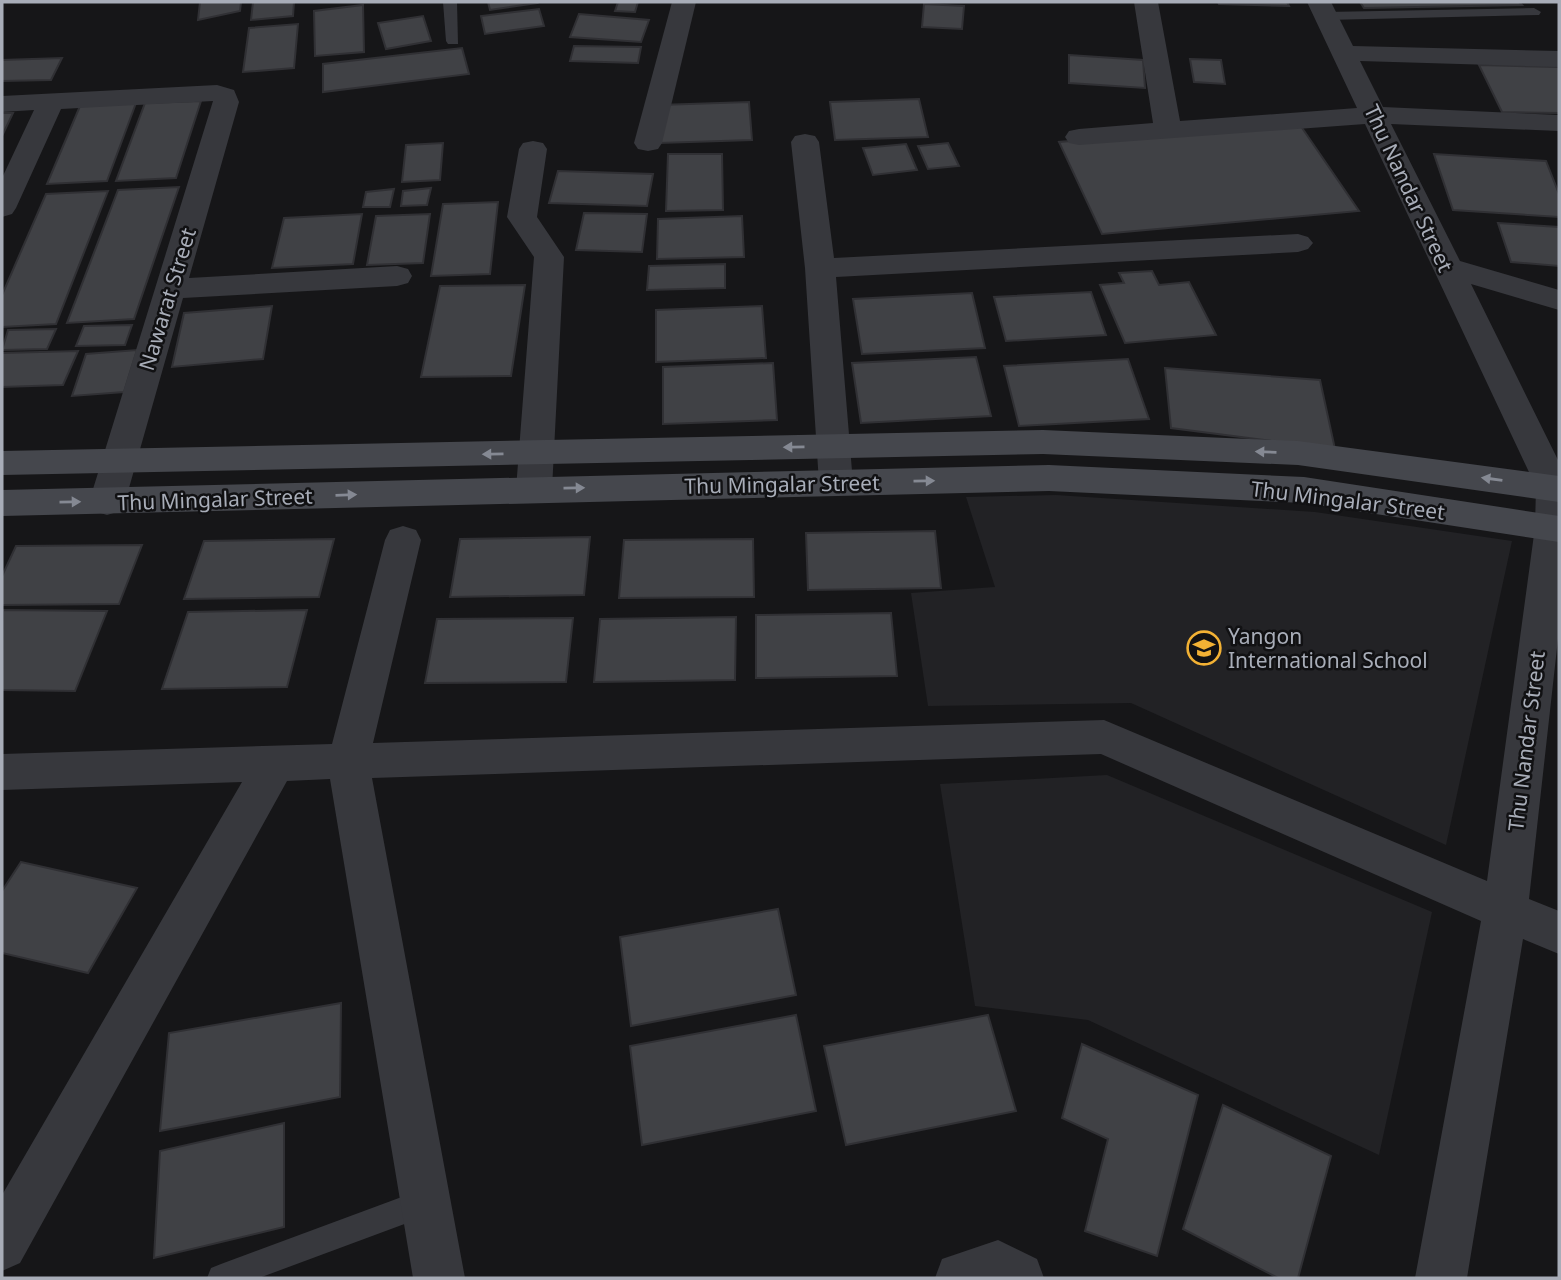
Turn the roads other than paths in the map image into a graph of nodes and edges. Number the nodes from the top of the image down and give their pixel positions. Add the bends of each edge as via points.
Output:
1 (450, 2) edge
2 (684, 2) edge
3 (1146, 2) edge
4 (1322, 9) edge
5 (1534, 12) dead end
6 (453, 41) dead end
7 (1344, 53) junction
8 (1559, 60) edge
9 (51, 102) junction
10 (2, 104) edge
11 (1375, 115) junction
12 (1559, 123) edge
13 (1168, 130) junction
14 (1079, 137) dead end
15 (805, 142) dead end
16 (648, 143) dead end
17 (533, 149) dead end
18 (2, 208) edge
19 (1298, 243) dead end
20 (1446, 267) junction
21 (820, 268) junction
22 (397, 276) dead end
23 (170, 289) junction
24 (1559, 300) edge
25 (1044, 442) junction
26 (832, 446) junction
27 (1220, 450) junction
28 (536, 453) junction
29 (400, 456) junction
30 (119, 461) junction
31 (2, 463) edge
32 (1049, 478) junction
33 (835, 483) junction
34 (1221, 486) junction
35 (1557, 488) edge
36 (534, 489) junction
37 (391, 494) junction
38 (107, 502) junction
39 (2, 503) edge
40 (1556, 528) edge
41 (403, 540) dead end
42 (348, 762) junction
43 (275, 763) junction
44 (2, 772) edge
45 (1505, 911) junction
46 (1559, 933) edge
47 (426, 1202) junction
48 (2, 1245) edge
49 (221, 1278) edge
50 (439, 1278) edge
51 (961, 1278) edge
52 (1018, 1278) edge
53 (1441, 1278) edge

1 - 6 lane
2 - 16 street
3 - 13 street
4 - 5 lane
4 - 7 street, Thu Nandar Street
7 - 8 street
7 - 11 street, Thu Nandar Street
9 - 10 street
9 - 18 street
9 - 23 street, Nawarat Street via 225,96
11 - 12 street
11 - 13 street
11 - 20 street, Thu Nandar Street
13 - 14 street
15 - 21 street
17 - 28 street via 522,217 549,257
19 - 21 street
20 - 24 street
20 - 35 street, Thu Nandar Street
21 - 26 street
22 - 23 street
23 - 30 street, Nawarat Street
25 - 26 street, Thu Mingalar Street
25 - 27 street, Thu Mingalar Street
25 - 32 street
26 -> 28 street, Thu Mingalar Street
26 - 33 street
27 - 34 street
35 -> 27 street, Thu Mingalar Street via 1298,453
28 -> 29 street, Thu Mingalar Street
28 - 36 street
29 - 30 street, Thu Mingalar Street
29 - 37 street
30 - 31 street, Thu Mingalar Street
30 - 38 street, Nawarat Street
33 -> 32 street, Thu Mingalar Street
32 - 34 street, Thu Mingalar Street
36 -> 33 street, Thu Mingalar Street
34 - 40 street, Thu Mingalar Street via 1304,490
35 - 40 street, Thu Nandar Street
36 - 37 street, Thu Mingalar Street
38 -> 37 street, Thu Mingalar Street
39 -> 38 street, Thu Mingalar Street
40 - 45 street, Thu Nandar Street
41 - 42 street
42 - 43 street
42 - 45 street via 1104,737
42 - 47 street
43 - 44 street
43 - 48 street
45 - 46 street
45 - 53 street, Thu Nandar Street
47 - 49 lane
47 - 50 street
51 - 52 street via 998,1266

